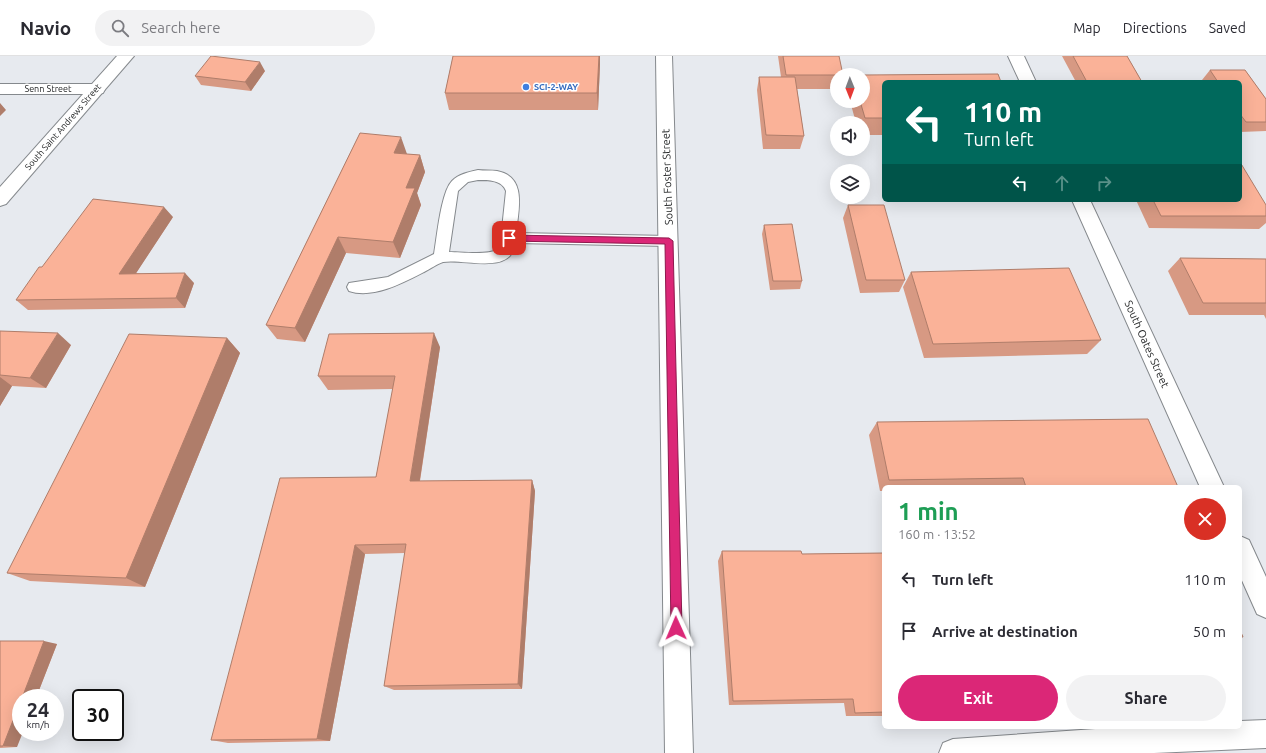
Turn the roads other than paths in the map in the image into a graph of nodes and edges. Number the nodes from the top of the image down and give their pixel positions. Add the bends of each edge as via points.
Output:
1 (126, 56) edge
2 (664, 56) edge
3 (1016, 56) edge
4 (1027, 80) edge
5 (0, 89) edge
6 (97, 89) junction
7 (0, 199) edge
8 (1082, 202) edge
9 (509, 238) junction
10 (669, 241) junction
11 (441, 257) junction
12 (354, 287) dead end
13 (1211, 485) edge
14 (1242, 552) edge
15 (1266, 606) edge
16 (1266, 734) edge
17 (679, 753) edge
18 (953, 753) edge

1 - 6 street, South Saint Andrews Street
2 - 10 street, South Foster Street
3 - 4 street
5 - 6 street, Senn Street
6 - 7 street, South Saint Andrews Street
8 - 13 street, South Oates Street
9 - 10 lane
9 - 11 lane via 507,250 500,256
9 - 11 lane via 513,191 510,184 497,176 465,177 457,182 452,190
10 - 17 street, South Foster Street
11 - 12 lane via 392,282
14 - 15 street
16 - 18 street via 1182,737

